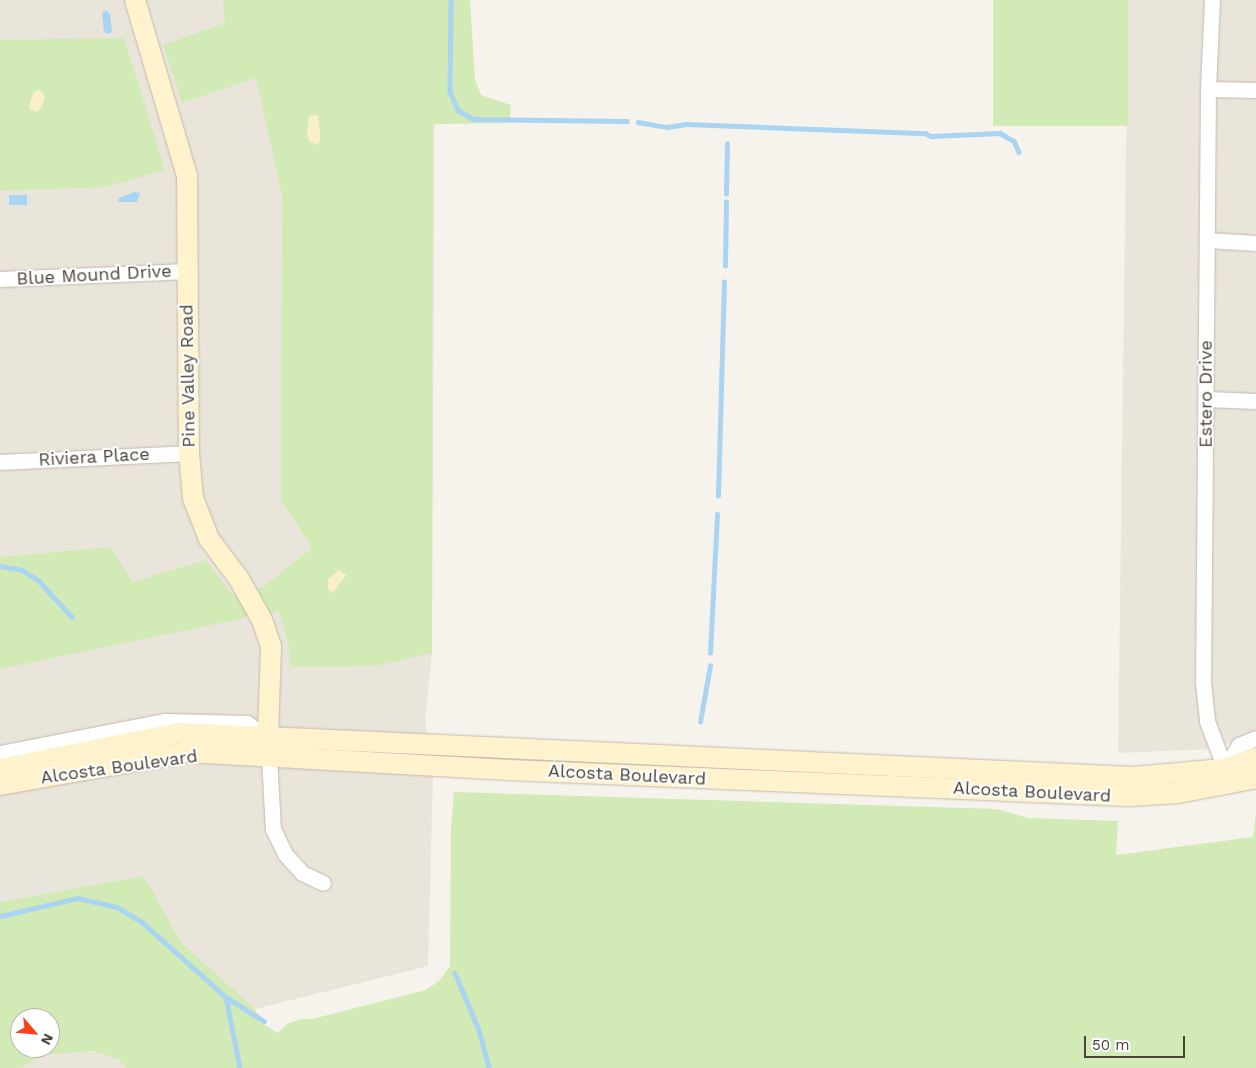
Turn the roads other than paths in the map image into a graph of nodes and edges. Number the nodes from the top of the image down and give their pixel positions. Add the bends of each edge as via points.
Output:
1 (135, 0) edge
2 (1212, 0) edge
3 (1208, 89) junction
4 (1256, 90) edge
5 (1207, 240) junction
6 (1256, 243) edge
7 (188, 271) junction
8 (0, 279) edge
9 (1206, 399) junction
10 (1256, 400) edge
11 (189, 453) junction
12 (0, 462) edge
13 (268, 738) junction
14 (1256, 738) edge
15 (0, 752) edge
16 (269, 758) junction
17 (1256, 758) edge
18 (0, 769) edge
19 (1228, 776) junction
20 (1256, 778) edge
21 (0, 785) edge
22 (323, 883) dead end

1 - 7 main road, Pine Valley Road via 187,176
2 - 3 street, Estero Drive
3 - 4 street
3 - 5 street, Estero Drive
5 - 6 street
5 - 9 street, Estero Drive
7 - 8 street, Blue Mound Drive
7 - 11 main road, Pine Valley Road
9 - 10 street
9 - 19 street, Estero Drive via 1203,682 1207,721
11 - 12 street, Riviera Place
11 - 13 main road, Pine Valley Road via 193,498 209,539 239,579 262,620 271,646
13 - 15 street, Alcosta Boulevard via 247,722 165,721
13 - 16 street
13 - 18 main road, Alcosta Boulevard via 179,733
13 - 19 main road, Alcosta Boulevard via 1132,777
14 - 19 street via 1239,745
16 - 19 main road, Alcosta Boulevard via 1128,796 1178,793
16 - 21 main road, Alcosta Boulevard via 188,752
16 - 22 street via 273,829 285,854 302,873
17 - 19 main road, Alcosta Boulevard
19 - 20 main road, Alcosta Boulevard

